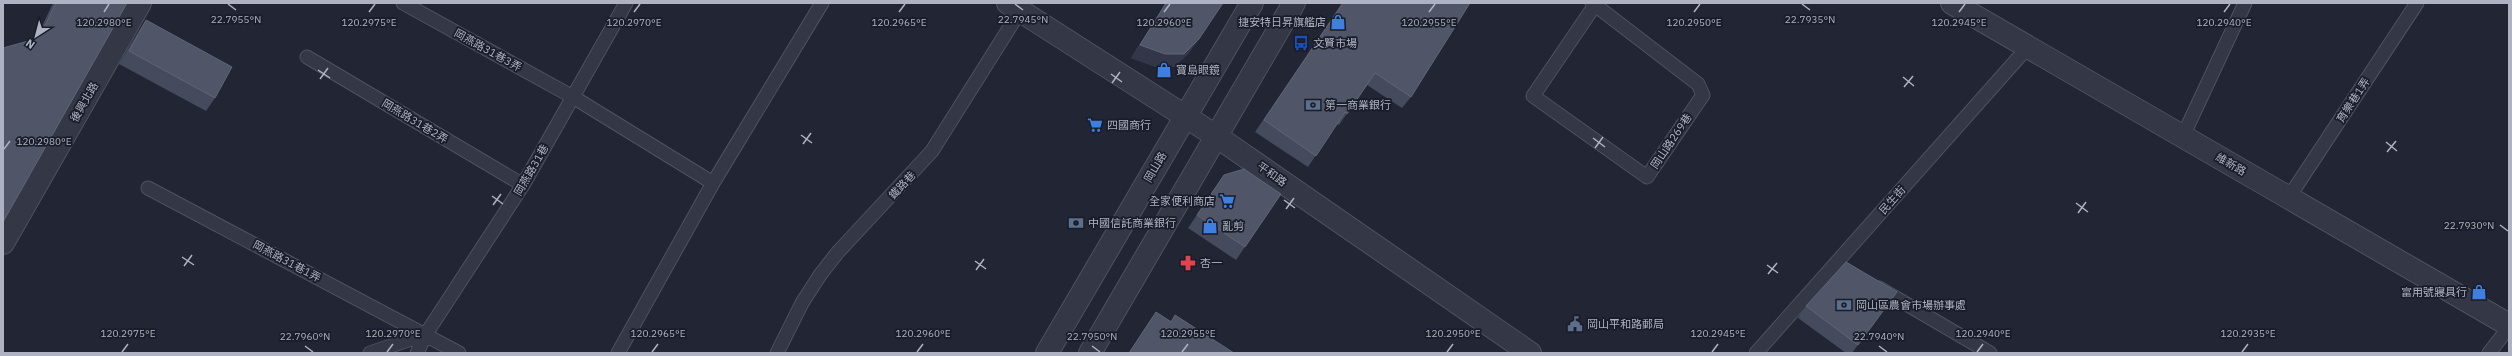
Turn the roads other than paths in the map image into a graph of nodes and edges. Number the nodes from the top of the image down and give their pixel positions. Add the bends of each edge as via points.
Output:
1 (140, 3) edge
2 (403, 3) edge
3 (626, 3) edge
4 (822, 3) edge
5 (1252, 3) edge
6 (1294, 3) edge
7 (1952, 3) edge
8 (2245, 3) edge
9 (2417, 3) edge
10 (1594, 4) edge
11 (1014, 7) edge
12 (2028, 47) junction
13 (307, 57) dead end
14 (573, 97) junction
15 (1185, 115) junction
16 (1216, 136) junction
17 (2183, 136) junction
18 (713, 182) junction
19 (523, 185) junction
20 (148, 188) dead end
21 (2289, 197) junction
22 (3, 243) edge
23 (1836, 263) junction
24 (1849, 271) edge
25 (1868, 282) edge
26 (2509, 326) edge
27 (426, 334) junction
28 (370, 353) edge
29 (416, 353) edge
30 (459, 353) edge
31 (618, 353) edge
32 (777, 353) edge
33 (1047, 353) edge
34 (1090, 353) edge
35 (1530, 353) edge
36 (1756, 353) edge
37 (1990, 353) edge
38 (2488, 353) edge

1 - 22 street, 後興北路
2 - 14 lane, 岡燕路31巷3弄
3 - 14 lane, 岡燕路31巷
4 - 18 lane
5 - 15 street, 岡山路
6 - 16 street
7 - 12 street, 維新路
8 - 17 lane
9 - 21 lane, 育樂巷1弄
10 - 10 lane, 岡山路269巷 via 1698,84 1703,95 1647,177 1533,96
11 - 15 street, 平和路
11 - 32 lane, 鐵路巷 via 932,151 838,252 820,275 802,303
12 - 17 street, 維新路
12 - 23 lane, 民生街
13 - 19 lane, 岡燕路31巷2弄
14 - 18 lane, 岡燕路31巷3弄
14 - 19 lane, 岡燕路31巷
15 - 16 street, 平和路
15 - 33 street, 岡山路
16 - 34 street
16 - 35 street, 平和路
17 - 21 street, 維新路
18 - 31 lane
19 - 27 lane, 岡燕路31巷
20 - 27 lane, 岡燕路31巷1弄
21 - 26 street, 維新路
23 - 24 lane
23 - 36 lane, 民生街
25 - 37 lane
26 - 38 lane
27 - 28 lane
27 - 29 lane, 岡燕路31巷
27 - 30 lane, 岡燕路31巷1弄

